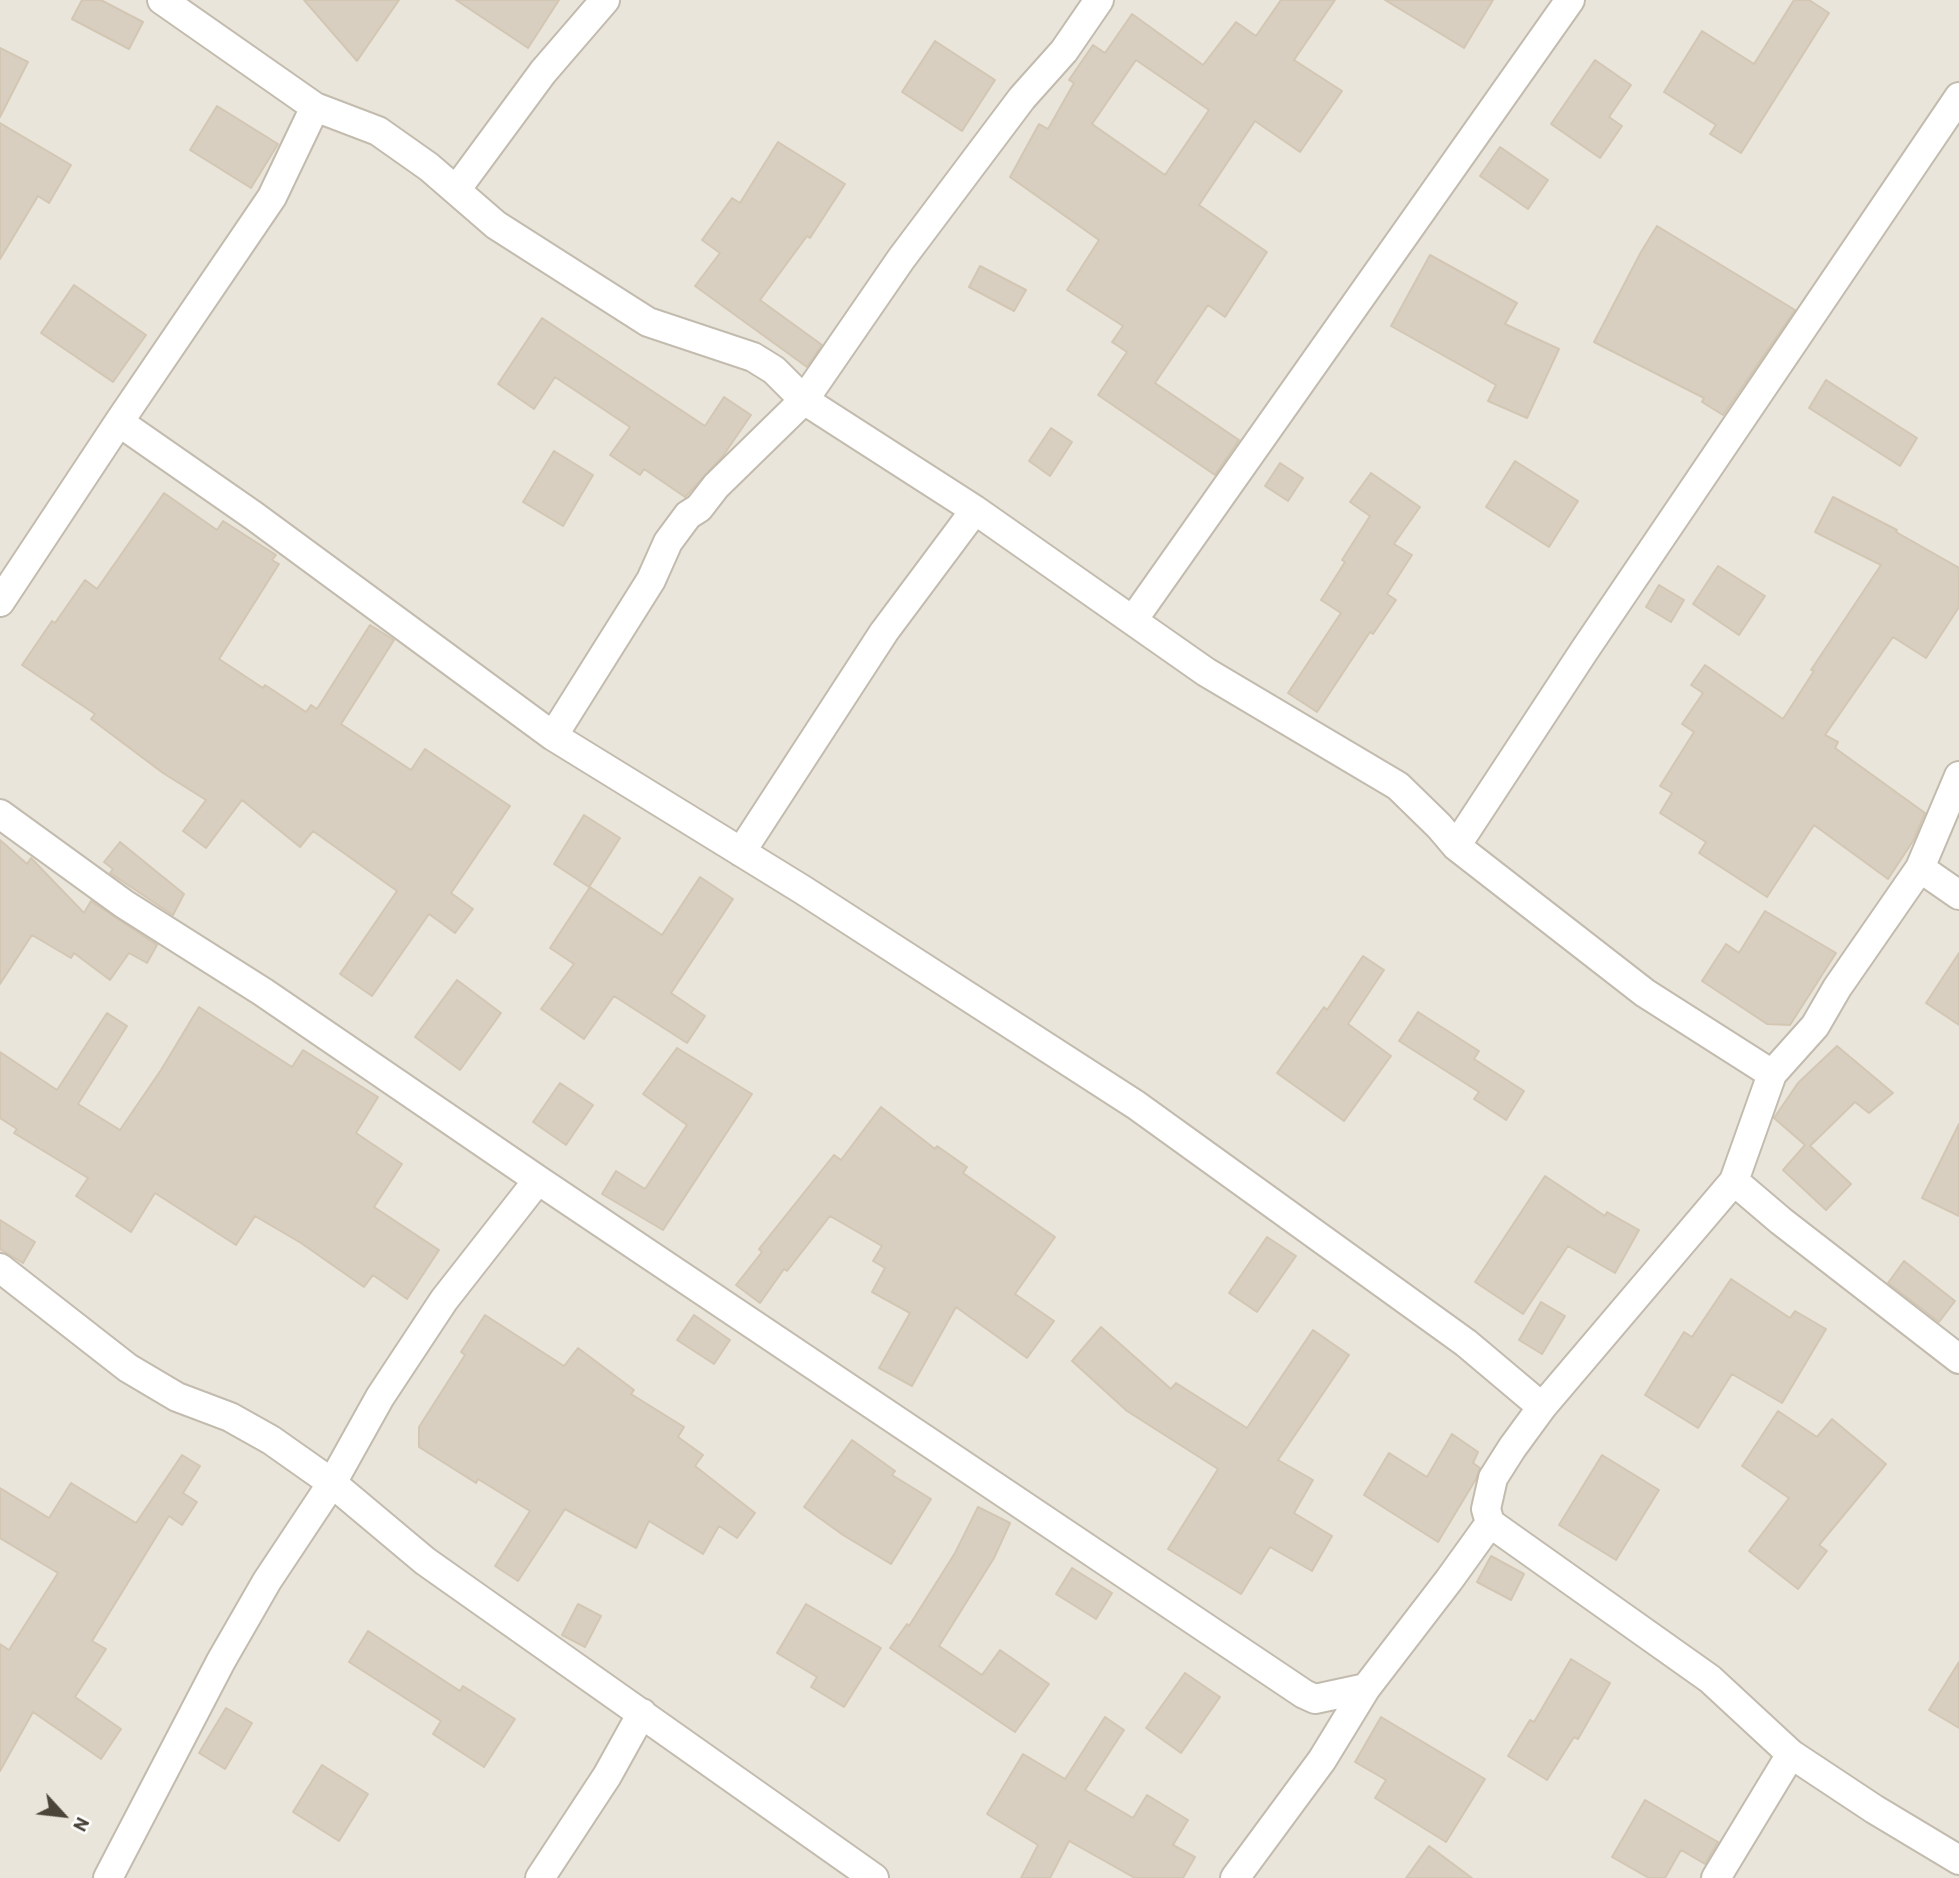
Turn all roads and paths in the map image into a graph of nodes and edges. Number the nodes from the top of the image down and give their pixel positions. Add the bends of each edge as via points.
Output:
1 (162, 0) edge
2 (605, 0) edge
3 (1099, 0) edge
4 (1570, 0) edge
5 (1959, 97) edge
6 (316, 107) junction
7 (456, 190) junction
8 (804, 400) junction
9 (118, 422) junction
10 (975, 510) junction
11 (0, 602) edge
12 (1133, 620) junction
13 (553, 737) junction
14 (1959, 776) edge
15 (0, 814) edge
16 (1456, 846) junction
17 (741, 852) junction
18 (1920, 868) junction
19 (1959, 895) edge
20 (1772, 1074) junction
21 (538, 1180) junction
22 (1734, 1181) junction
23 (4, 1277) edge
24 (1959, 1359) edge
25 (1542, 1407) junction
26 (331, 1483) junction
27 (1490, 1523) junction
28 (1366, 1688) junction
29 (642, 1713) junction
30 (1791, 1754) junction
31 (1959, 1860) edge
32 (108, 1878) edge
33 (540, 1878) edge
34 (874, 1878) edge
35 (1235, 1878) edge
36 (1716, 1878) edge

1 - 6 street
2 - 7 street via 543,72
3 - 8 street via 901,259
4 - 12 street
5 - 16 street
6 - 7 street via 377,131
6 - 9 street via 272,197
7 - 8 street via 496,225 648,322 753,358 774,370
8 - 10 street
8 - 13 street via 688,515
9 - 11 street
9 - 13 street via 254,516
10 - 12 street
10 - 17 street via 884,632
12 - 16 street via 1206,672 1398,786
13 - 17 street
14 - 18 street
15 - 21 street via 124,904 274,999
16 - 20 street via 1645,993
17 - 25 street via 1136,1105 1466,1343
18 - 19 street
18 - 20 street via 1815,1026
20 - 22 street
21 - 26 street via 444,1300
21 - 28 street via 1304,1694 1315,1699
22 - 24 street
22 - 25 street
23 - 26 street via 128,1368 177,1397 271,1440
25 - 27 street via 1493,1478 1486,1509
26 - 29 street via 425,1561
26 - 32 street via 221,1661
27 - 28 street
27 - 30 street via 1710,1679
28 - 35 street via 1322,1760
29 - 33 street
29 - 34 street
30 - 31 street
30 - 36 street

